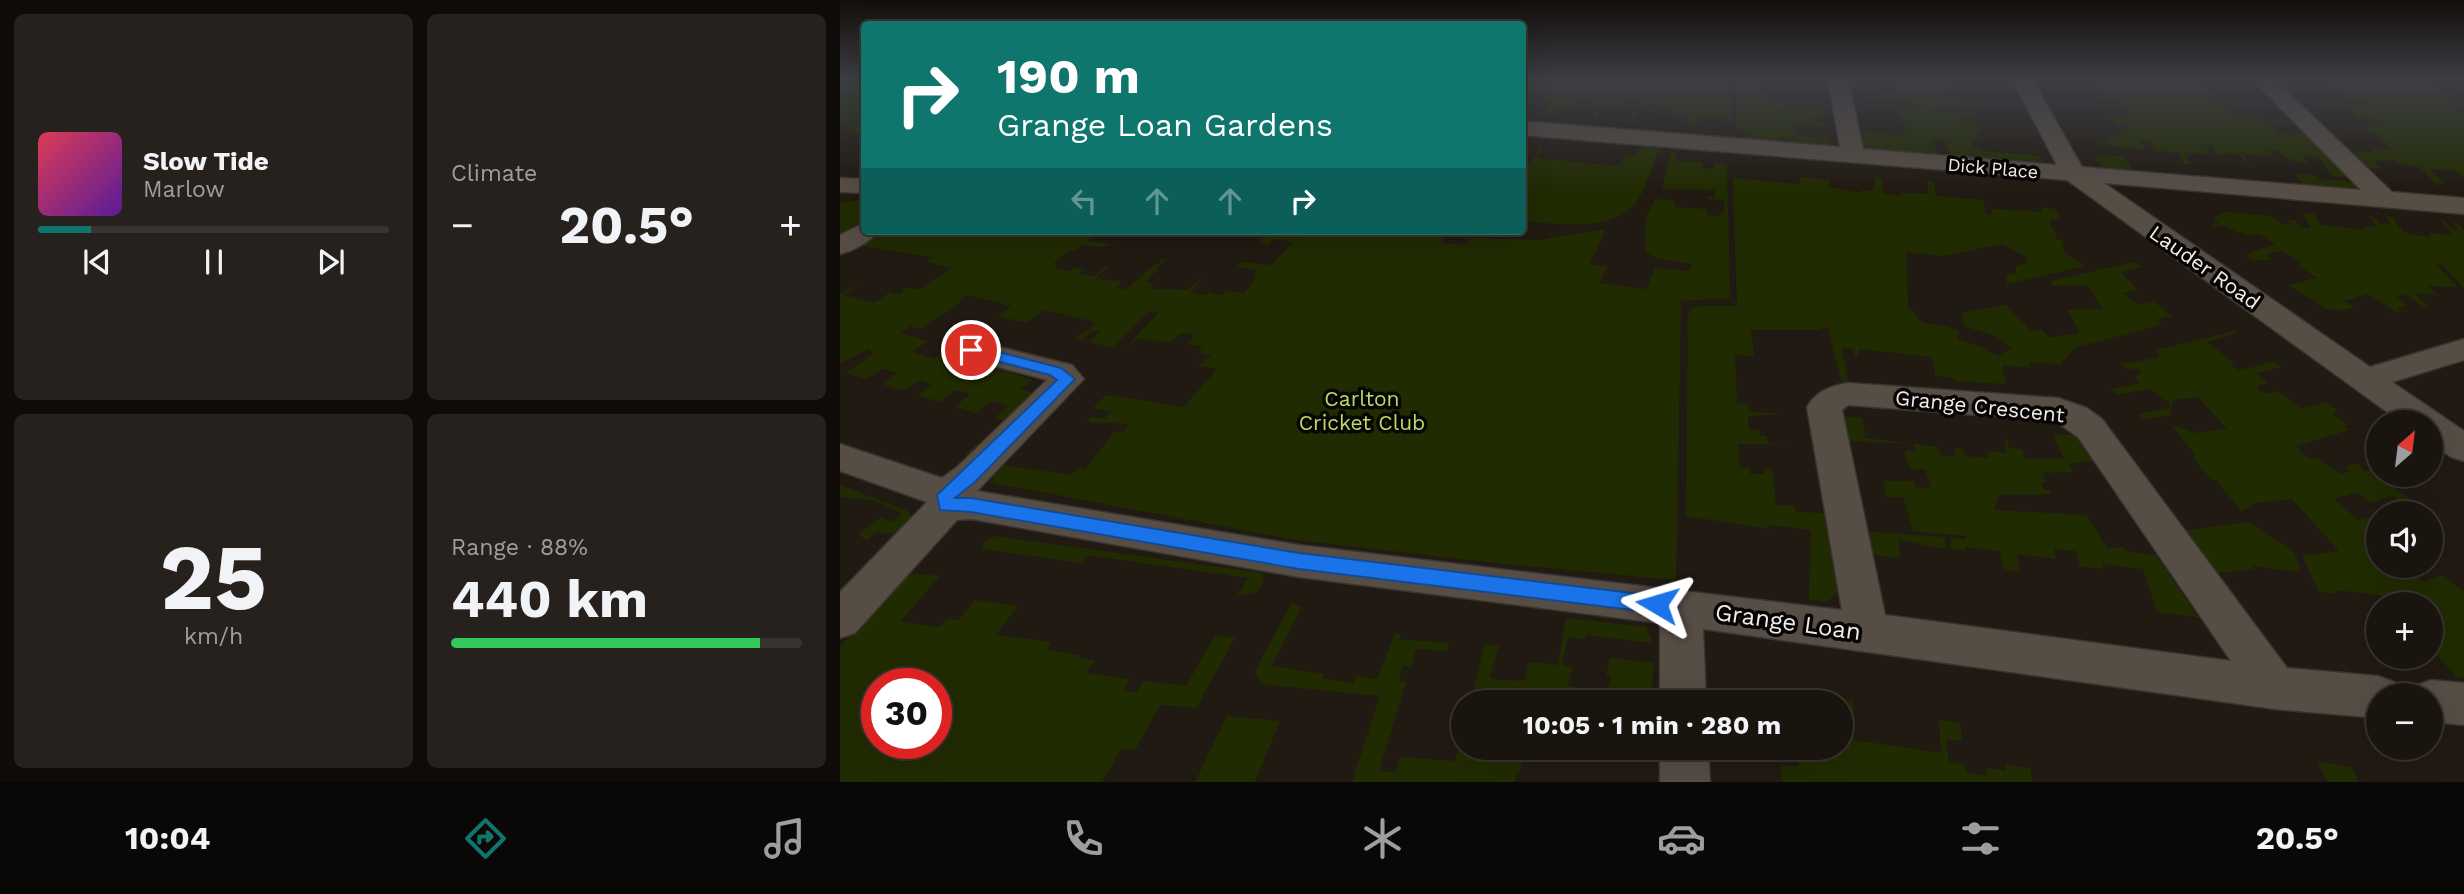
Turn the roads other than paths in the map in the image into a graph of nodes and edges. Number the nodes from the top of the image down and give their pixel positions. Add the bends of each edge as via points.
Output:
1 (1845, 115) edge
2 (2042, 115) edge
3 (2299, 115) edge
4 (1526, 128) edge
5 (1853, 157) junction
6 (2074, 174) junction
7 (840, 185) edge
8 (861, 186) edge
9 (2384, 199) junction
10 (2464, 206) edge
11 (861, 233) edge
12 (840, 246) edge
13 (2464, 349) edge
14 (971, 350) dead end
15 (2364, 380) junction
16 (2408, 410) edge
17 (2443, 434) edge
18 (2464, 448) edge
19 (840, 457) edge
20 (946, 500) junction
21 (1681, 607) junction
22 (840, 620) edge
23 (1867, 632) junction
24 (2275, 688) junction
25 (1683, 690) edge
26 (2366, 696) edge
27 (2443, 702) edge
28 (2464, 704) edge
29 (1684, 760) edge
30 (1685, 782) edge

1 - 5 street
2 - 6 street, Lauder Road
3 - 9 street
4 - 5 street, Dick Place
5 - 6 street, Dick Place
6 - 9 street, Dick Place
6 - 15 street, Lauder Road
7 - 8 street
9 - 10 street, Dick Place
11 - 12 street
13 - 15 street
14 - 20 street via 1068,379
15 - 16 street, Lauder Road
17 - 18 street
19 - 20 street, Grange Loan
20 - 21 street, Grange Loan via 1299,561
20 - 22 street
21 - 23 street, Grange Loan
21 - 25 street
23 - 24 street, Grange Loan
23 - 24 street, Grange Crescent via 1824,408 1828,401 1848,394 2059,410 2090,428
24 - 26 street, Grange Loan
27 - 28 street
29 - 30 street

